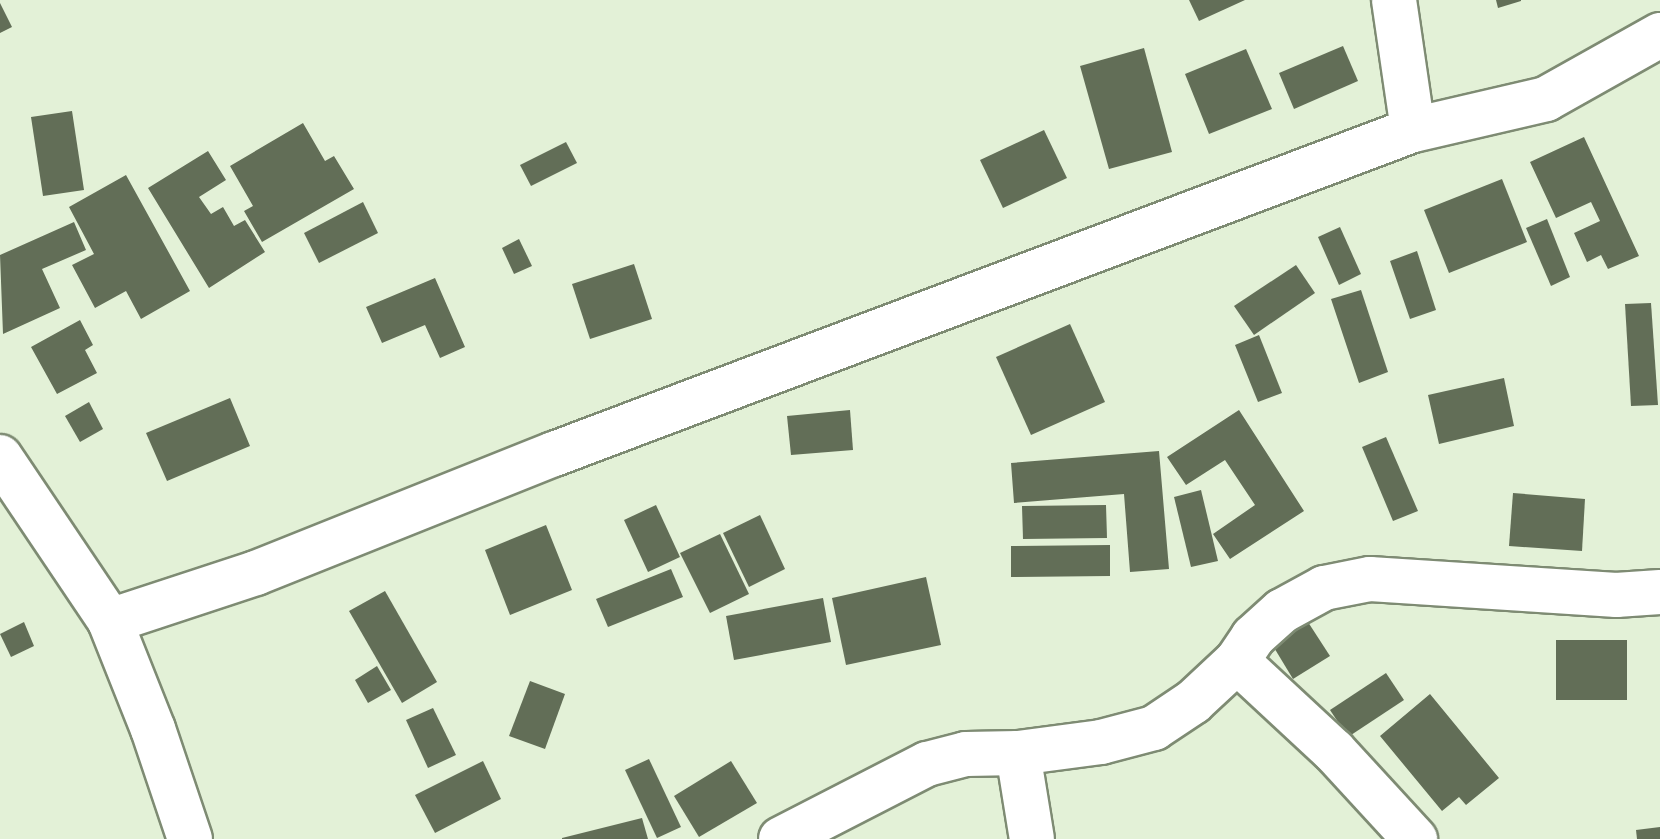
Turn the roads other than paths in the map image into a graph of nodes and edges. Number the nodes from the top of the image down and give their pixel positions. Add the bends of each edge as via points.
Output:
1 (1394, 0) edge
2 (1660, 35) edge
3 (1413, 130) junction
4 (0, 457) edge
5 (1660, 592) edge
6 (110, 621) junction
7 (1237, 661) junction
8 (1018, 753) junction
9 (190, 839) edge
10 (781, 839) edge
11 (1032, 839) edge
12 (1415, 839) edge

1 - 3 street
2 - 3 street via 1546,99
3 - 6 street via 554,454 256,573
4 - 6 street
5 - 7 street via 1616,595 1370,579 1324,588 1282,611 1253,637
6 - 9 street
7 - 8 street via 1193,702 1154,728 1101,742
7 - 12 street via 1334,751
8 - 10 street via 966,754 927,764
8 - 11 street

